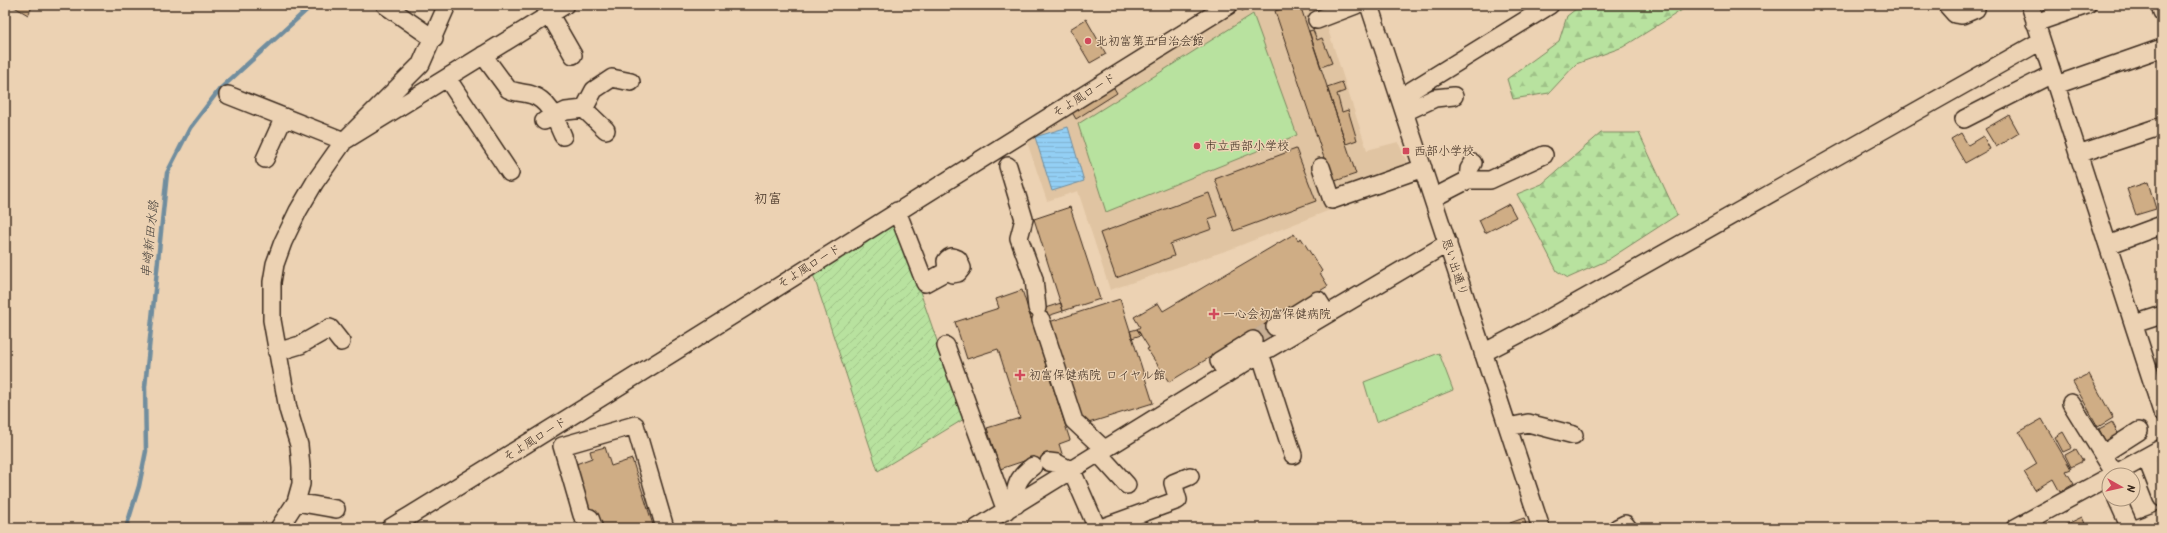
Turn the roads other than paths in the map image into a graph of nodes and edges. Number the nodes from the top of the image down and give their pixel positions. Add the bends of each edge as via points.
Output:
1 (385, 5) edge
2 (447, 5) edge
3 (565, 5) edge
4 (1230, 5) edge
5 (1356, 5) edge
6 (1370, 5) edge
7 (1550, 5) edge
8 (1947, 5) edge
9 (2030, 5) edge
10 (2087, 5) edge
11 (2160, 5) edge
12 (1976, 8) dead end
13 (2162, 12) edge
14 (550, 15) junction
15 (1317, 20) dead end
16 (2036, 23) junction
17 (434, 39) junction
18 (2041, 41) junction
19 (2162, 48) edge
20 (483, 54) junction
21 (573, 55) dead end
22 (447, 78) junction
23 (2054, 80) junction
24 (631, 82) dead end
25 (228, 95) dead end
26 (1454, 96) dead end
27 (1403, 105) junction
28 (584, 109) junction
29 (284, 117) junction
30 (549, 118) junction
31 (1964, 119) dead end
32 (2162, 126) edge
33 (606, 130) dead end
34 (562, 136) dead end
35 (344, 141) junction
36 (2078, 154) junction
37 (1544, 155) dead end
38 (265, 158) dead end
39 (1473, 163) dead end
40 (1008, 166) dead end
41 (1321, 167) dead end
42 (1423, 168) junction
43 (510, 173) dead end
44 (1468, 180) junction
45 (1433, 198) junction
46 (897, 211) junction
47 (2162, 225) edge
48 (1448, 243) junction
49 (2108, 245) junction
50 (947, 271) dead end
51 (1326, 314) junction
52 (2162, 314) edge
53 (2134, 324) junction
54 (1275, 327) tunnel mouth
55 (341, 342) dead end
56 (946, 346) dead end
57 (1256, 347) junction
58 (277, 352) junction
59 (1483, 353) junction
60 (2071, 403) dead end
61 (2162, 412) edge
62 (1508, 427) junction
63 (2139, 431) dead end
64 (1574, 435) dead end
65 (2162, 448) edge
66 (1102, 452) junction
67 (2103, 454) junction
68 (1293, 455) dead end
69 (2146, 457) junction
70 (2108, 467) edge
71 (2128, 467) edge
72 (1072, 471) junction
73 (1190, 476) dead end
74 (2101, 482) edge
75 (1127, 485) dead end
76 (2162, 498) edge
77 (296, 502) junction
78 (2121, 507) edge
79 (1011, 508) junction
80 (336, 509) dead end
81 (2162, 519) edge
82 (593, 526) dead end
83 (279, 528) edge
84 (390, 528) edge
85 (665, 528) edge
86 (977, 528) edge
87 (1096, 528) edge
88 (1101, 528) edge
89 (1541, 528) edge
90 (1617, 528) edge
91 (1628, 528) edge
92 (2015, 528) edge
93 (2130, 528) edge
94 (2138, 528) edge

1 - 17 street
2 - 17 street
3 - 14 street
4 - 46 street, そよ風ロード via 1136,68
5 - 15 street
6 - 27 street, 思い出通り
7 - 27 street
8 - 12 street via 1955,14 1962,15
9 - 16 street
10 - 16 street
11 - 13 street
14 - 20 street
14 - 21 street
16 - 18 street
17 - 35 street via 421,64
18 - 23 street
18 - 59 street
19 - 23 street
20 - 22 street
20 - 30 street via 508,89 533,95
22 - 35 street
22 - 43 street
23 - 31 street
23 - 36 street
24 - 28 street via 612,78 602,83 594,90
25 - 29 street
26 - 27 street
27 - 42 street, 思い出通り
28 - 30 street via 566,111
28 - 33 street
29 - 35 street
29 - 38 street
30 - 34 street
32 - 36 street
35 - 58 street via 298,211 275,264 272,282 272,320
36 - 49 street
37 - 44 street via 1490,180
39 - 44 street via 1469,169
40 - 66 street via 1024,219 1019,238 1034,279 1038,314 1074,421
41 - 42 street via 1332,200
42 - 45 street, 思い出通り
44 - 45 street
45 - 48 street, 思い出通り
46 - 50 street via 924,283
46 - 84 street, そよ風ロード via 551,430
47 - 49 street
48 - 51 street
48 - 59 street, 思い出通り
49 - 53 street
51 - 54 street via 1318,300
51 - 57 street
52 - 53 street
53 - 61 street
55 - 58 street via 330,328 300,345
56 - 79 street
57 - 66 street via 1227,374
57 - 68 street
58 - 77 street via 288,409 299,445 301,484
59 - 62 street, 思い出通り
60 - 67 street
62 - 64 street via 1528,423
62 - 89 street, 思い出通り
63 - 67 street
65 - 69 street
66 - 72 street
66 - 75 street
67 - 70 street
69 - 71 street
69 - 76 street
72 - 79 street
72 - 79 street via 1057,463 1041,464 1022,476
72 - 87 street
73 - 88 street via 1173,483 1178,500
74 - 92 street
77 - 80 street
77 - 83 street
78 - 93 street
79 - 86 street
81 - 94 street
82 - 85 street via 590,518 582,515 562,446 635,425
90 - 91 street via 1625,524

